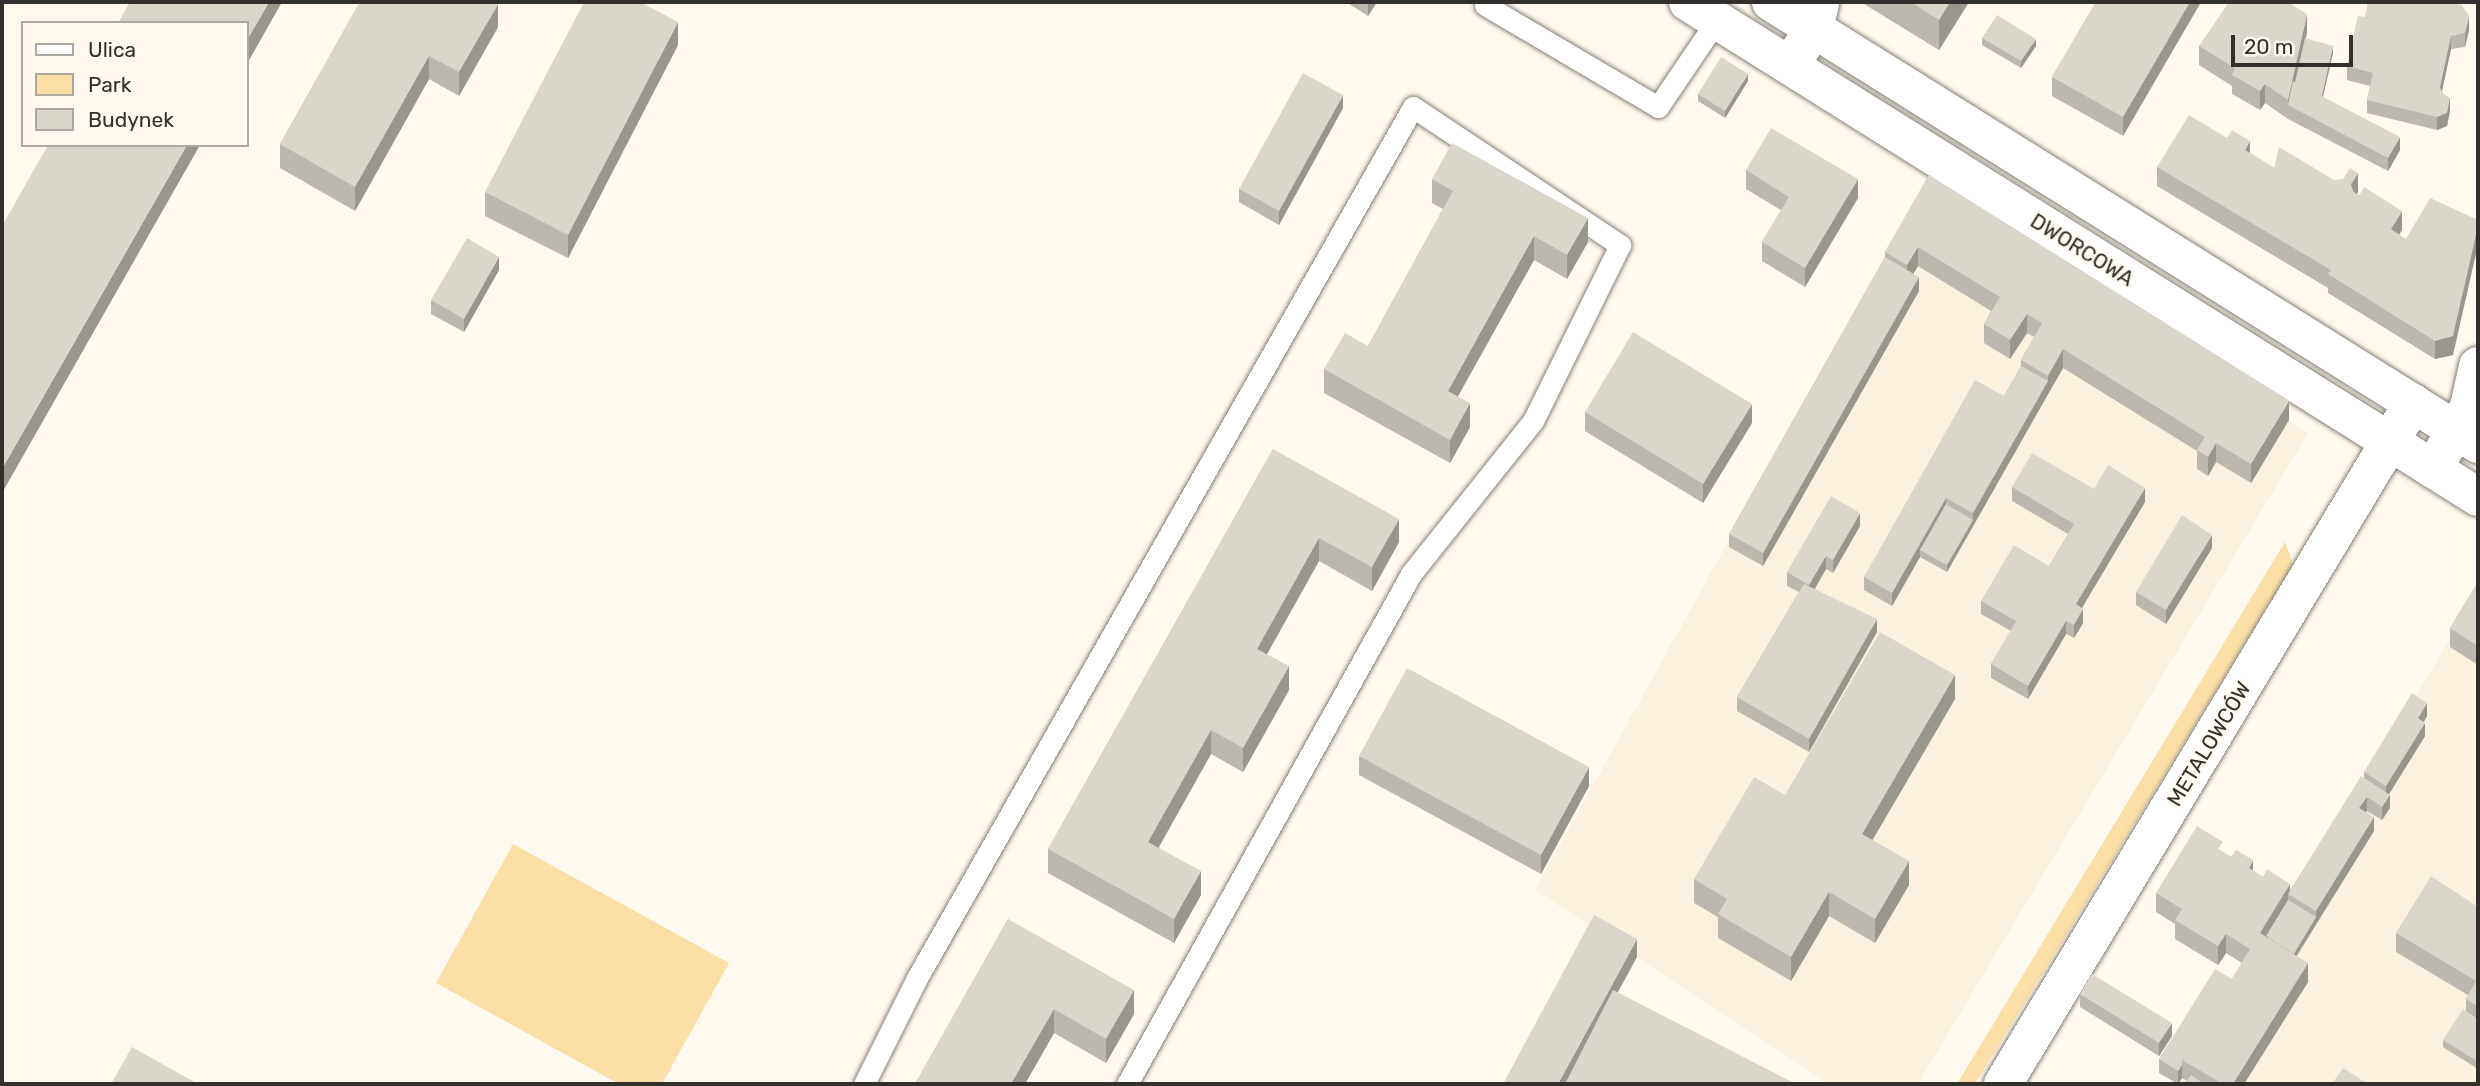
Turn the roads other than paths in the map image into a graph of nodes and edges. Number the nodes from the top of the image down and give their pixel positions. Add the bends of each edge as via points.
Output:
1 (1771, 2) edge
2 (1485, 5) dead end
3 (1703, 11) edge
4 (1817, 15) edge
5 (1790, 65) junction
6 (2478, 366) edge
7 (2413, 403) junction
8 (2467, 437) edge
9 (2391, 443) junction
10 (2433, 469) junction
11 (2478, 497) edge
12 (864, 1084) edge
13 (1128, 1084) edge
14 (2003, 1084) edge

1 - 4 main road
2 - 3 lane via 1658,107
3 - 5 main road, DWORCOWA
4 - 5 main road
4 - 7 main road
5 - 9 main road, DWORCOWA
6 - 8 main road
7 - 8 main road
7 - 9 main road, METALOWCÓW
8 - 10 main road
9 - 10 main road, DWORCOWA
9 - 14 main road, METALOWCÓW
10 - 11 main road, DWORCOWA
12 - 13 lane via 917,978 1413,107 1620,245 1533,421 1412,574

